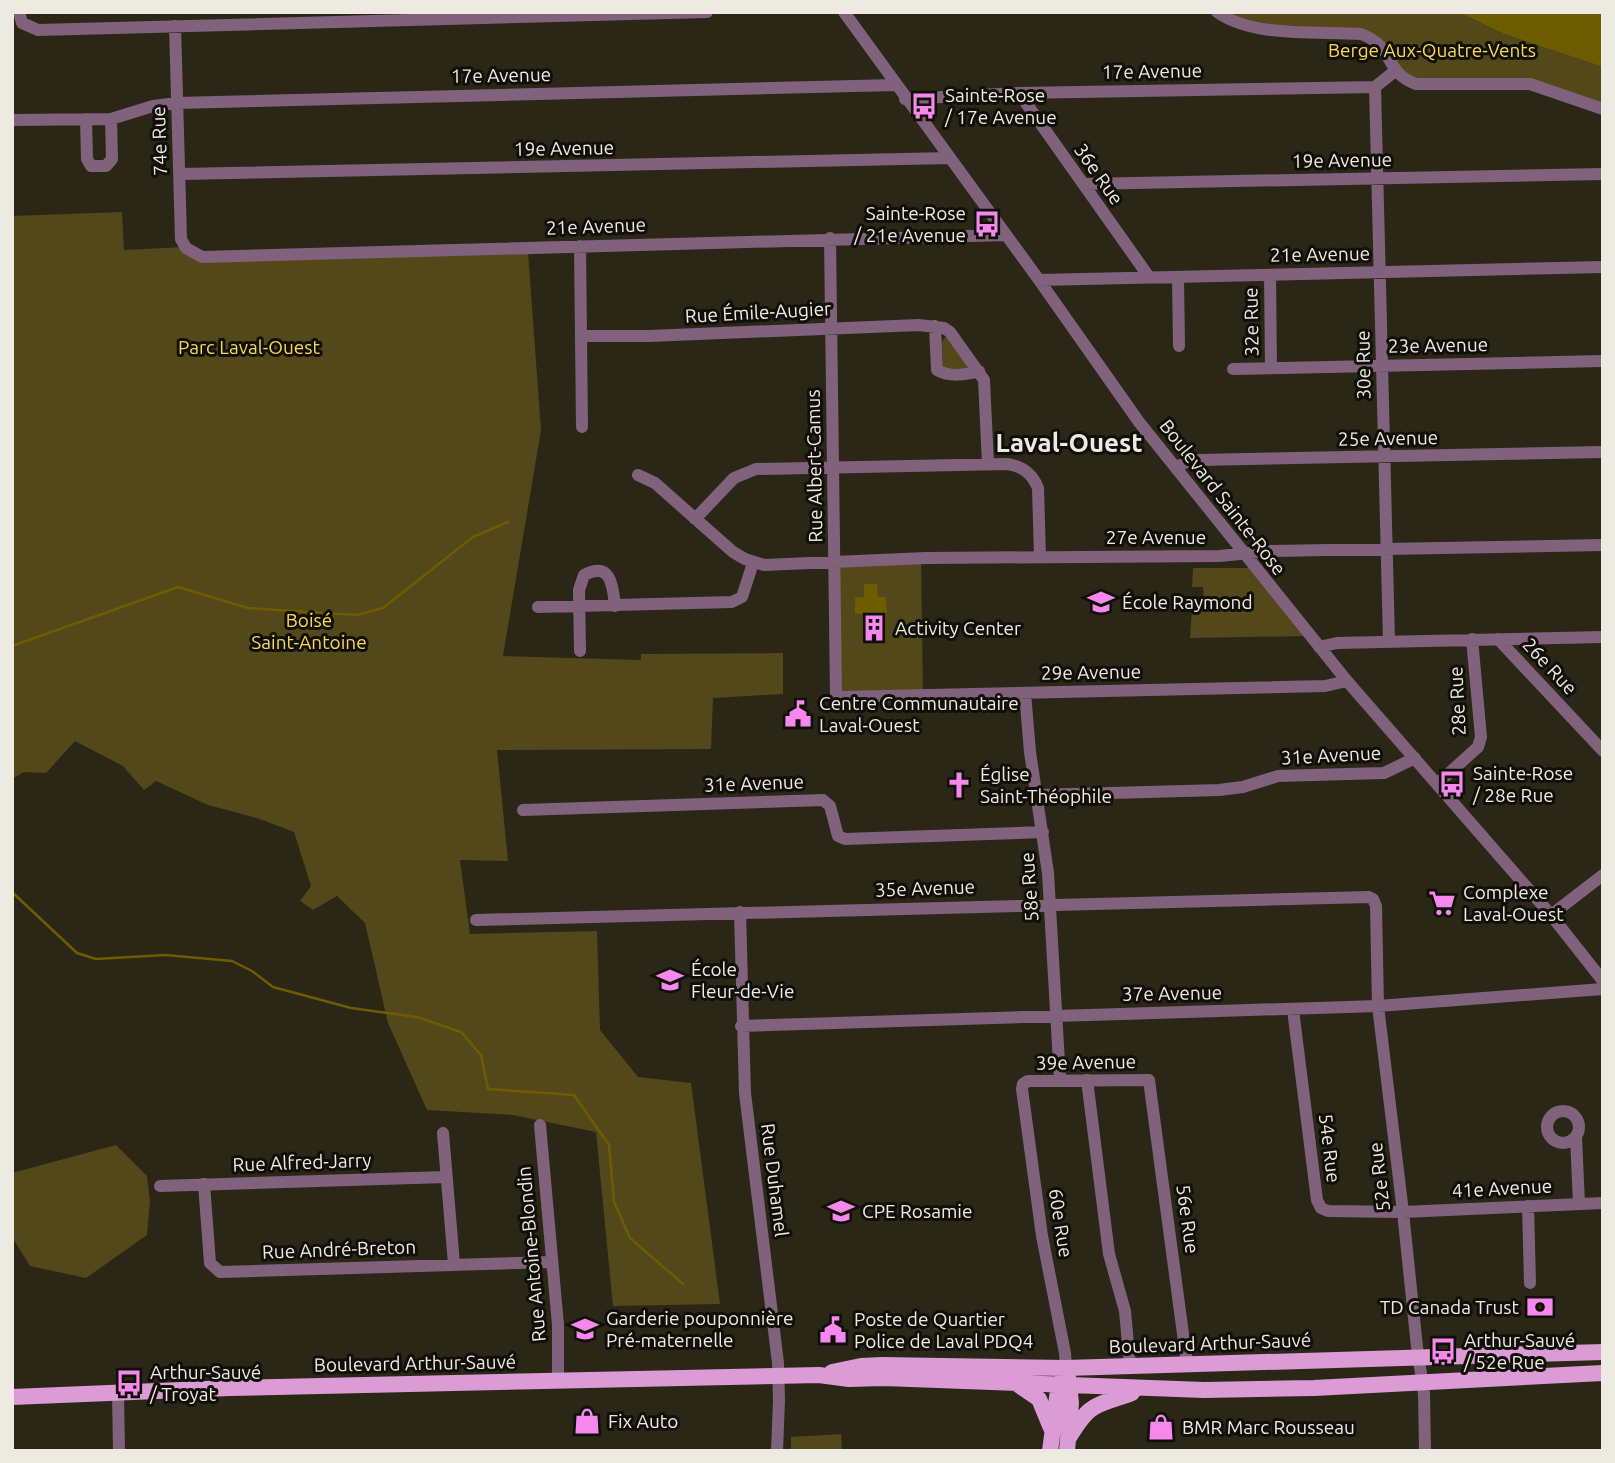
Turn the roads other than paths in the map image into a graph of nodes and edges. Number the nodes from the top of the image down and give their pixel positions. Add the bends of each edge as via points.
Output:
1 (19, 12) edge
2 (707, 12) edge
3 (844, 12) edge
4 (1217, 12) edge
5 (664, 13) edge
6 (217, 18) edge
7 (175, 26) junction
8 (1395, 71) junction
9 (895, 85) junction
10 (1375, 87) junction
11 (1019, 93) junction
12 (905, 99) junction
13 (177, 103) junction
14 (1603, 109) edge
15 (86, 119) junction
16 (111, 119) junction
17 (12, 120) edge
18 (950, 158) junction
19 (180, 174) junction
20 (1603, 174) edge
21 (1378, 178) junction
22 (1083, 184) junction
23 (1006, 235) junction
24 (830, 238) junction
25 (580, 246) junction
26 (189, 251) joint
27 (1603, 267) edge
28 (1380, 272) junction
29 (1270, 275) junction
30 (1149, 277) junction
31 (1178, 277) junction
32 (1039, 280) junction
33 (936, 326) junction
34 (831, 328) junction
35 (583, 336) junction
36 (1179, 346) dead end
37 (1603, 360) edge
38 (1382, 366) junction
39 (1271, 368) junction
40 (1233, 369) dead end
41 (979, 371) junction
42 (582, 427) dead end
43 (1603, 452) edge
44 (1385, 458) junction
45 (988, 464) junction
46 (833, 468) junction
47 (1176, 468) junction
48 (638, 475) dead end
49 (695, 519) junction
50 (1603, 545) edge
51 (1387, 549) junction
52 (1244, 555) junction
53 (1040, 557) junction
54 (834, 562) junction
55 (753, 563) junction
56 (579, 606) junction
57 (615, 606) junction
58 (538, 607) dead end
59 (1603, 637) edge
60 (1472, 639) junction
61 (1498, 639) junction
62 (1389, 641) junction
63 (1319, 647) junction
64 (580, 651) dead end
65 (1347, 681) junction
66 (1026, 692) junction
67 (836, 694) joint
68 (1603, 751) edge
69 (1415, 758) junction
70 (1437, 784) junction
71 (1038, 794) junction
72 (523, 810) dead end
73 (1043, 831) junction
74 (1603, 875) edge
75 (1373, 899) joint
76 (1049, 904) junction
77 (740, 912) junction
78 (1551, 915) junction
79 (477, 920) dead end
80 (1603, 981) edge
81 (1603, 989) edge
82 (1378, 1006) junction
83 (1293, 1010) junction
84 (1056, 1016) junction
85 (741, 1026) junction
86 (1059, 1080) junction
87 (1087, 1080) junction
88 (1149, 1080) joint
89 (1023, 1084) joint
90 (540, 1125) dead end
91 (443, 1133) dead end
92 (1576, 1137) dead end
93 (446, 1177) junction
94 (204, 1184) junction
95 (160, 1186) dead end
96 (1603, 1203) edge
97 (1579, 1204) junction
98 (1528, 1206) junction
99 (1403, 1212) junction
100 (552, 1262) junction
101 (454, 1264) junction
102 (1530, 1283) dead end
103 (1603, 1352) edge
104 (1419, 1357) junction
105 (1187, 1364) junction
106 (1130, 1366) junction
107 (1066, 1368) junction
108 (1603, 1373) edge
109 (819, 1375) junction
110 (779, 1376) junction
111 (558, 1381) junction
112 (1015, 1382) junction
113 (1423, 1382) junction
114 (1065, 1384) junction
115 (1144, 1388) junction
116 (118, 1394) junction
117 (12, 1397) edge
118 (1052, 1433) junction
119 (1068, 1445) edge
120 (119, 1451) edge
121 (777, 1451) edge
122 (1050, 1451) edge
123 (1425, 1451) edge

1 - 7 street via 27,27 38,30
2 - 5 street
3 - 9 street, Boulevard Sainte-Rose
4 - 8 street via 1256,29 1374,38
5 - 6 street
6 - 7 street
7 - 13 street, 74e Rue
8 - 10 street
8 - 14 street via 1416,84 1530,84
9 - 12 street, Boulevard Sainte-Rose
9 - 13 street, 17e Avenue
10 - 11 street, 17e Avenue
10 - 21 street, 30e Rue
11 - 12 street, 17e Avenue
11 - 22 street, 36e Rue
12 - 18 street, Boulevard Sainte-Rose
13 - 16 street, 17e Avenue
13 - 19 street, 74e Rue
15 - 16 street, 17e Avenue
15 - 16 street via 86,159 91,166 106,166 112,159
15 - 17 street, 17e Avenue
18 - 19 street, 19e Avenue
18 - 23 street, Boulevard Sainte-Rose
19 - 26 street, 74e Rue via 181,239
20 - 21 street, 19e Avenue
21 - 22 street, 19e Avenue
21 - 28 street, 30e Rue
22 - 30 street, 36e Rue
23 - 24 street, 21e Avenue
23 - 32 street, Boulevard Sainte-Rose
24 - 25 street, 21e Avenue
24 - 34 street, Rue Albert-Camus
25 - 26 street, 21e Avenue via 209,258
25 - 35 street
27 - 28 street, 21e Avenue
28 - 29 street, 21e Avenue
28 - 38 street, 30e Rue
29 - 31 street, 21e Avenue
29 - 39 street, 32e Rue
30 - 31 street, 21e Avenue
30 - 32 street, 21e Avenue
31 - 36 street
32 - 47 street, Boulevard Sainte-Rose
33 - 34 street, Rue Émile-Augier
33 - 41 street via 950,332
33 - 41 street via 937,370 945,374
34 - 35 street, Rue Émile-Augier
34 - 46 street, Rue Albert-Camus
35 - 42 street
37 - 38 street, 23e Avenue
38 - 39 street, 23e Avenue
38 - 44 street, 30e Rue
39 - 40 street, 23e Avenue
41 - 45 street via 986,385
43 - 44 street, 25e Avenue
44 - 47 street, 25e Avenue via 1198,460
44 - 51 street, 30e Rue
45 - 46 street
45 - 53 street via 1016,465 1035,481 1040,502
46 - 49 street via 744,472
46 - 54 street, Rue Albert-Camus
47 - 52 street, Boulevard Sainte-Rose
48 - 49 street via 655,483
49 - 55 street
50 - 51 street, 27e Avenue
51 - 52 street, 27e Avenue
51 - 62 street, 30e Rue
52 - 53 street, 27e Avenue
52 - 63 street, Boulevard Sainte-Rose
53 - 54 street, 27e Avenue
54 - 55 street, 27e Avenue
54 - 67 street, Rue Albert-Camus
55 - 57 street via 737,601
56 - 57 street
56 - 57 street via 580,583 592,571 608,576
56 - 58 street
56 - 64 street
59 - 61 street
60 - 61 street
60 - 62 street
60 - 70 street, 28e Rue via 1478,747
61 - 68 street, 26e Rue
62 - 63 street
63 - 65 street, Boulevard Sainte-Rose
65 - 66 street, 29e Avenue via 1325,686
65 - 69 street, Boulevard Sainte-Rose
66 - 67 street, 29e Avenue
66 - 71 street, 58e Rue via 1028,741
69 - 70 street, Boulevard Sainte-Rose
69 - 71 street, 31e Avenue via 1384,773 1278,776 1219,790
70 - 78 street, Boulevard Sainte-Rose
71 - 73 street, 58e Rue
72 - 73 street, 31e Avenue via 823,800 830,806 838,836 845,839
73 - 76 street, 58e Rue
74 - 78 street
75 - 76 street, 35e Avenue
75 - 82 street, 52e Rue
76 - 77 street, 35e Avenue
76 - 84 street, 58e Rue
77 - 79 street, 35e Avenue
77 - 85 street, Rue Duhamel
78 - 80 street, Boulevard Sainte-Rose
81 - 82 street, 37e Avenue
82 - 83 street, 37e Avenue
82 - 99 street, 52e Rue
83 - 84 street, 37e Avenue
83 - 99 street, 54e Rue via 1321,1208
84 - 85 street, 37e Avenue
84 - 86 street, 58e Rue
85 - 110 street, Rue Duhamel
86 - 87 street, 39e Avenue
86 - 89 street, 39e Avenue
87 - 88 street, 39e Avenue
87 - 106 street
88 - 105 street, 56e Rue
89 - 107 street, 60e Rue via 1042,1236
90 - 100 street, Rue Antoine-Blondin
91 - 93 street
92 - 97 street
93 - 94 street, Rue Alfred-Jarry
93 - 101 street
94 - 95 street, Rue Alfred-Jarry
94 - 101 street, Rue André-Breton via 210,1263 220,1272
96 - 97 street, 41e Avenue
97 - 98 street, 41e Avenue
98 - 99 street, 41e Avenue
98 - 102 street
99 - 104 street, 52e Rue
100 - 101 street, Rue André-Breton
100 - 111 street, Rue Antoine-Blondin
103 - 104 main road, Boulevard Arthur-Sauvé
104 - 105 main road, Boulevard Arthur-Sauvé
104 - 113 street, 52e Rue
105 - 106 main road, Boulevard Arthur-Sauvé
106 - 107 main road, Boulevard Arthur-Sauvé
107 - 109 main road, Boulevard Arthur-Sauvé via 861,1366
107 - 114 main road
108 - 113 main road, Boulevard Arthur-Sauvé
109 - 110 main road, Boulevard Arthur-Sauvé
109 - 112 main road, Boulevard Arthur-Sauvé
110 - 111 main road, Boulevard Arthur-Sauvé
110 - 121 street, Rue Duhamel
111 - 116 main road, Boulevard Arthur-Sauvé
112 - 114 main road, Boulevard Arthur-Sauvé
112 - 118 main road via 1039,1399
113 - 115 main road, Boulevard Arthur-Sauvé via 1231,1390
113 - 123 street, 52e Rue
114 - 115 main road, Boulevard Arthur-Sauvé
114 - 118 main road
114 - 119 main road via 1071,1403
115 - 119 main road via 1093,1406 1079,1421
116 - 117 main road, Boulevard Arthur-Sauvé
116 - 120 street
118 - 122 main road

